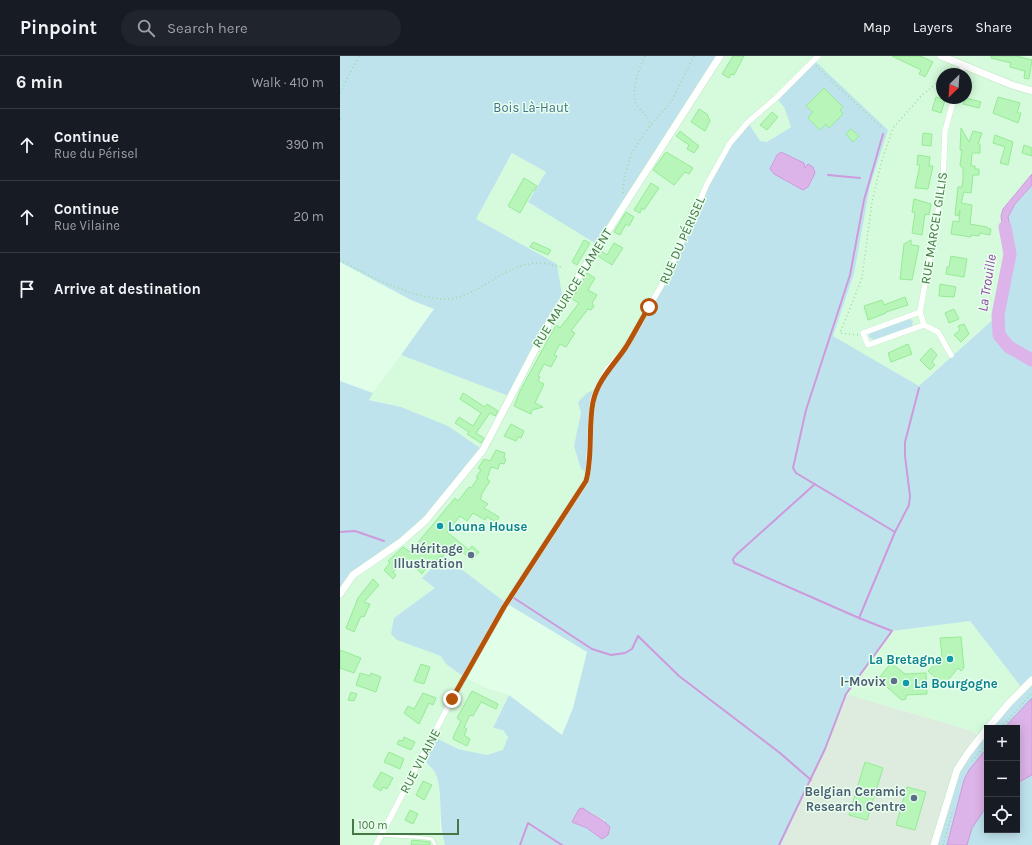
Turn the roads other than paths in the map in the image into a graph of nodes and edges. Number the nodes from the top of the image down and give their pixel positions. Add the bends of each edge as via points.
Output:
1 (720, 56) edge
2 (818, 56) edge
3 (941, 56) edge
4 (963, 66) joint
5 (1032, 91) edge
6 (952, 104) edge
7 (920, 312) junction
8 (924, 325) junction
9 (951, 355) dead end
10 (340, 594) edge
11 (464, 677) joint
12 (1032, 680) edge
13 (991, 725) edge
14 (984, 734) edge
15 (382, 835) junction
16 (376, 845) edge
17 (435, 845) edge
18 (934, 845) edge

1 - 10 street, RUE MAURICE FLAMENT via 538,342 483,450 426,520 401,542 353,575
2 - 11 street, RUE DU PÉRISEL via 748,122 730,144 707,184 668,274 626,347 606,370 597,389 593,400 586,481 504,607
3 - 4 street
4 - 5 street
6 - 7 street, RUE MARCEL GILLIS via 945,131 943,183
7 - 8 street, RUE MARCEL GILLIS
7 - 8 street via 863,333 868,345
8 - 9 street via 938,332
11 - 15 street, RUE VILAINE
12 - 13 street
14 - 18 street via 957,770
15 - 16 street, RUE VILAINE
15 - 17 lane via 432,839

